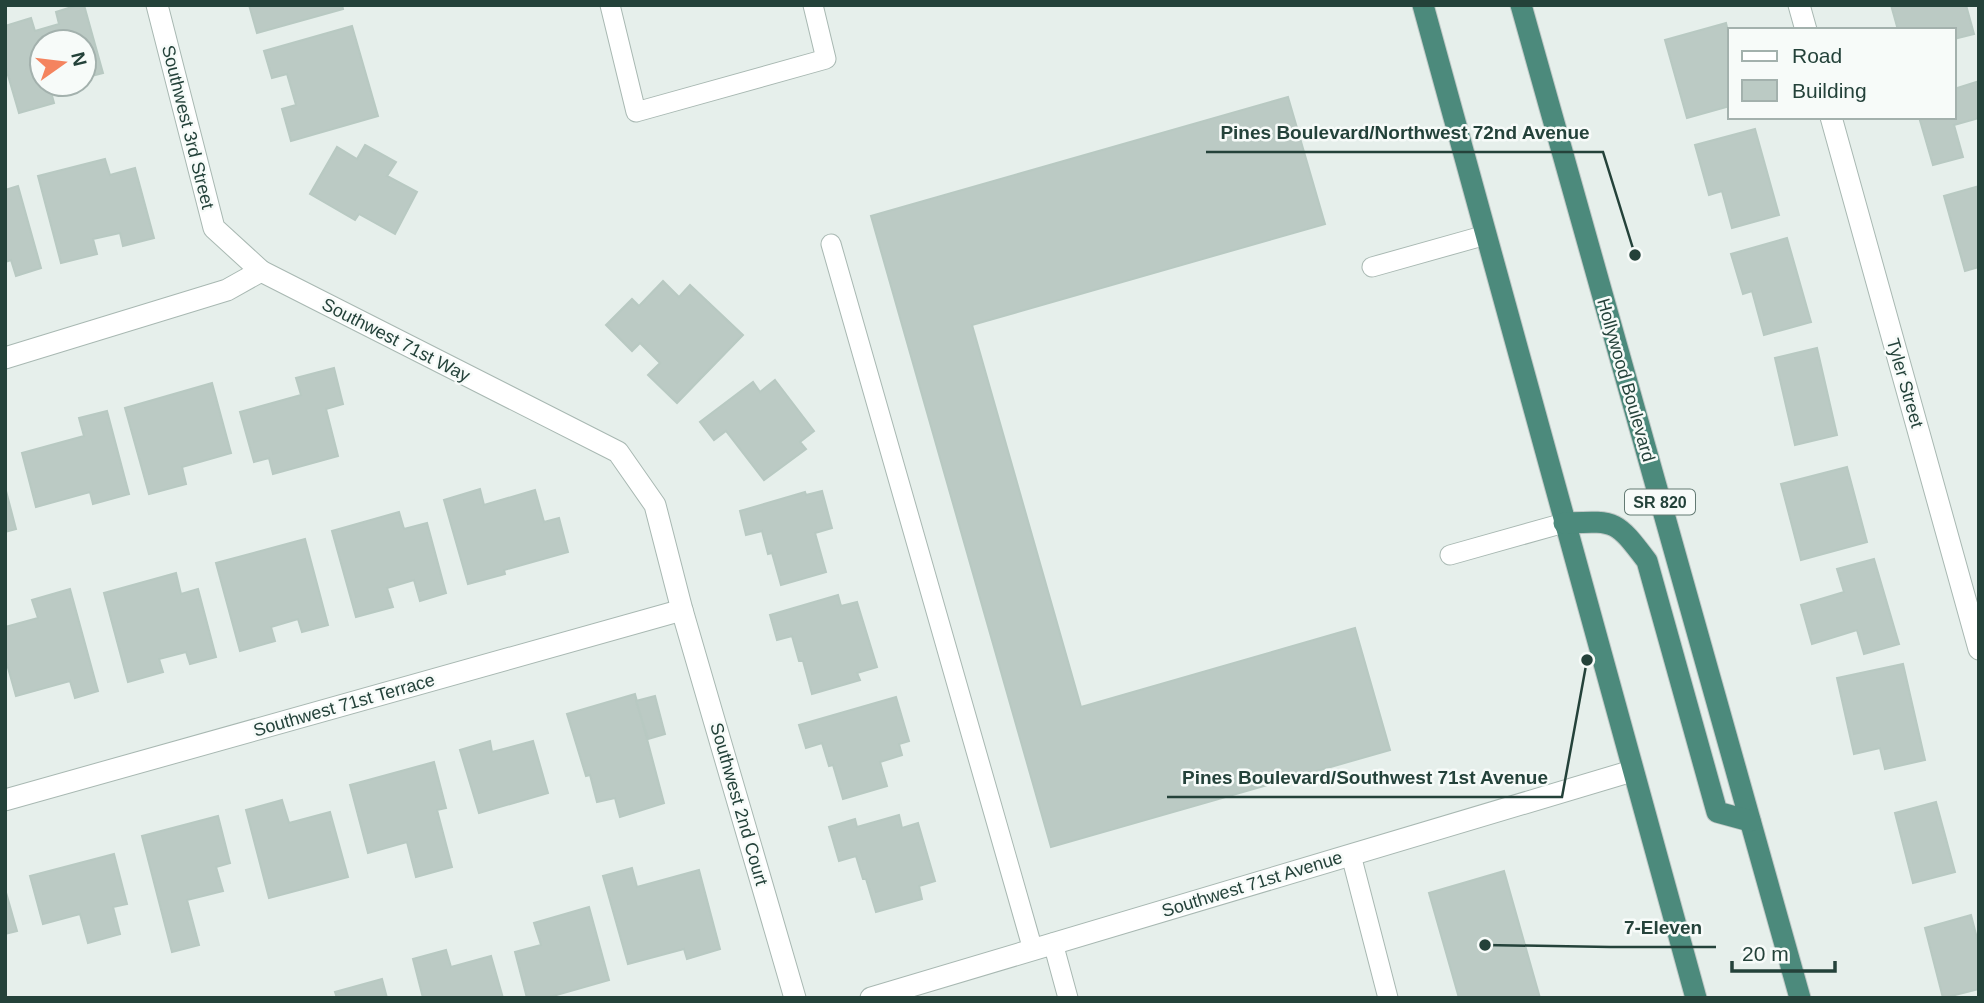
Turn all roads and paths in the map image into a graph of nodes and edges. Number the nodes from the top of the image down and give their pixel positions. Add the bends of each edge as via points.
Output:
1 (157, 5) edge
2 (610, 5) edge
3 (813, 5) edge
4 (1423, 5) edge
5 (1521, 5) edge
6 (1799, 5) edge
7 (1805, 28) edge
8 (1831, 119) edge
9 (1486, 235) junction
10 (831, 244) dead end
11 (1372, 267) dead end
12 (261, 271) junction
13 (5, 358) edge
14 (1564, 523) junction
15 (1450, 555) dead end
16 (682, 610) junction
17 (1979, 649) edge
18 (1632, 771) junction
19 (5, 800) edge
20 (1750, 821) junction
21 (1351, 855) junction
22 (1043, 946) junction
23 (796, 998) edge
24 (872, 998) edge
25 (1068, 998) edge
26 (1388, 998) edge
27 (1696, 998) edge
28 (1800, 998) edge

1 - 12 street, Southwest 3rd Street via 214,228
2 - 3 lane via 636,112 826,59
4 - 9 highway
5 - 20 highway, Hollywood Boulevard / SR 820
6 - 7 street
8 - 17 street, Tyler Street
9 - 11 lane
9 - 14 highway
10 - 22 lane
12 - 13 street via 227,290
12 - 16 street, Southwest 71st Way via 618,452 654,505
14 - 15 lane
14 - 18 highway
14 - 20 highway via 1607,521 1625,533 1647,561 1717,812
16 - 19 street, Southwest 71st Terrace
16 - 23 street, Southwest 2nd Court
18 - 21 street, Southwest 71st Avenue
18 - 27 highway
20 - 28 highway, Hollywood Boulevard / SR 820
21 - 22 street, Southwest 71st Avenue
21 - 26 lane
22 - 24 street, Southwest 71st Avenue
22 - 25 lane

